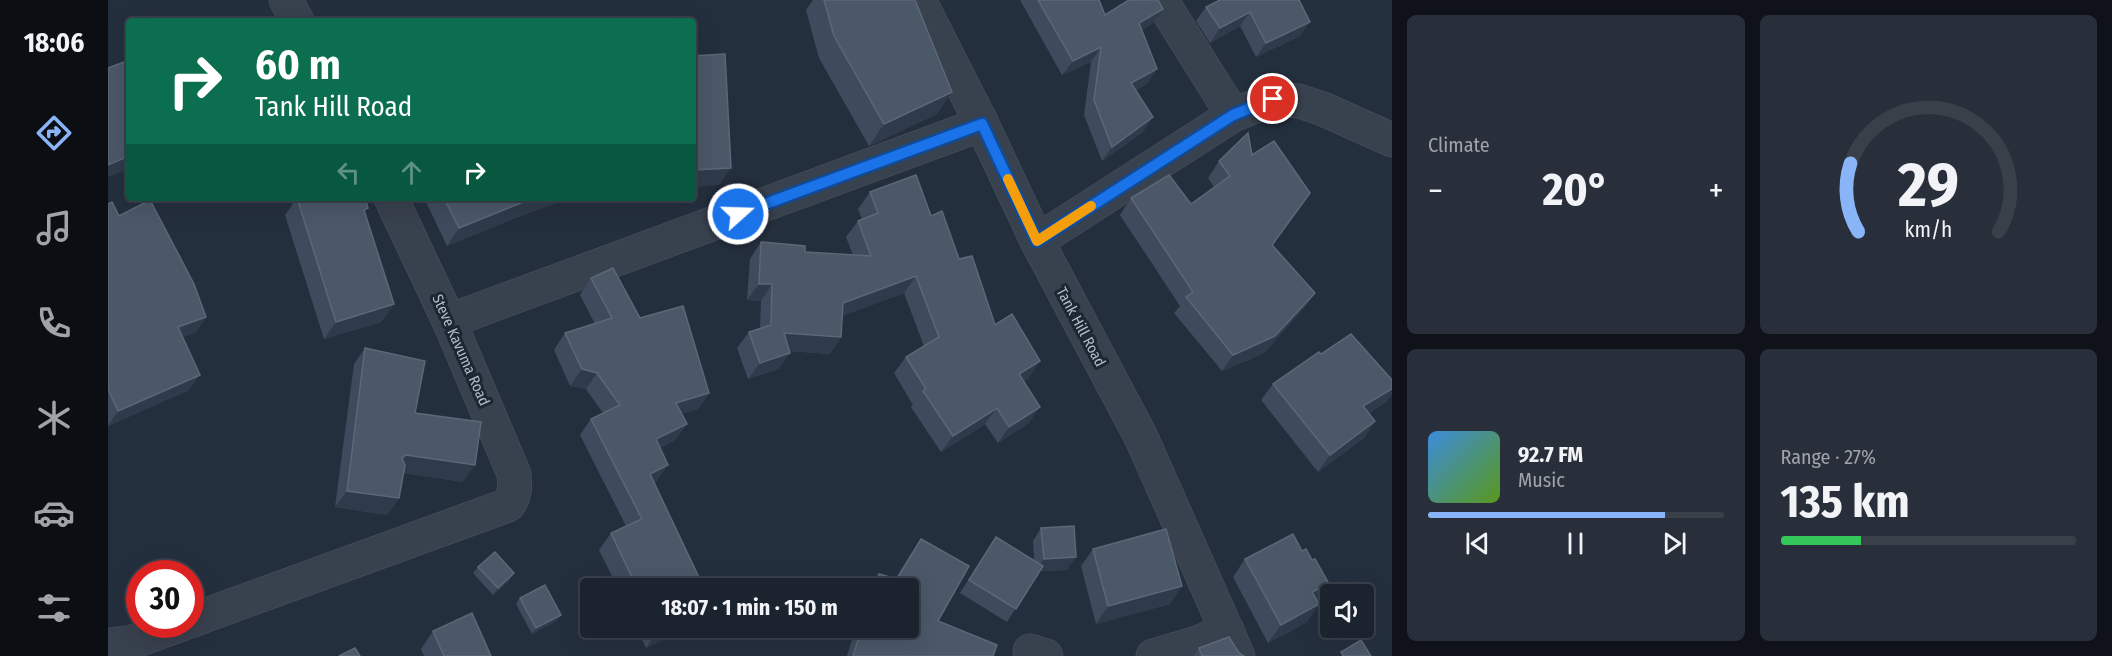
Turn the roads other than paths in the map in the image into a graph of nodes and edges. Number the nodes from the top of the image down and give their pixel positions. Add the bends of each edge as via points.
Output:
1 (286, 0) edge
2 (919, 0) edge
3 (1161, 0) edge
4 (295, 18) edge
5 (1233, 115) junction
6 (982, 124) junction
7 (1392, 140) edge
8 (392, 201) edge
9 (1037, 241) junction
10 (449, 321) junction
11 (204, 616) edge
12 (144, 638) edge
13 (1232, 643) edge
14 (108, 645) edge
15 (1153, 656) edge

1 - 4 street
2 - 6 street, Tank Hill Road
3 - 5 street
5 - 7 street via 1273,99 1299,101
5 - 9 street
6 - 9 street, Tank Hill Road
6 - 10 street
8 - 10 street, Steve Kavuma Road
9 - 13 street, Tank Hill Road via 1141,437
10 - 11 street, Steve Kavuma Road via 514,474 515,492 508,505
12 - 14 street
13 - 15 street via 1197,643

